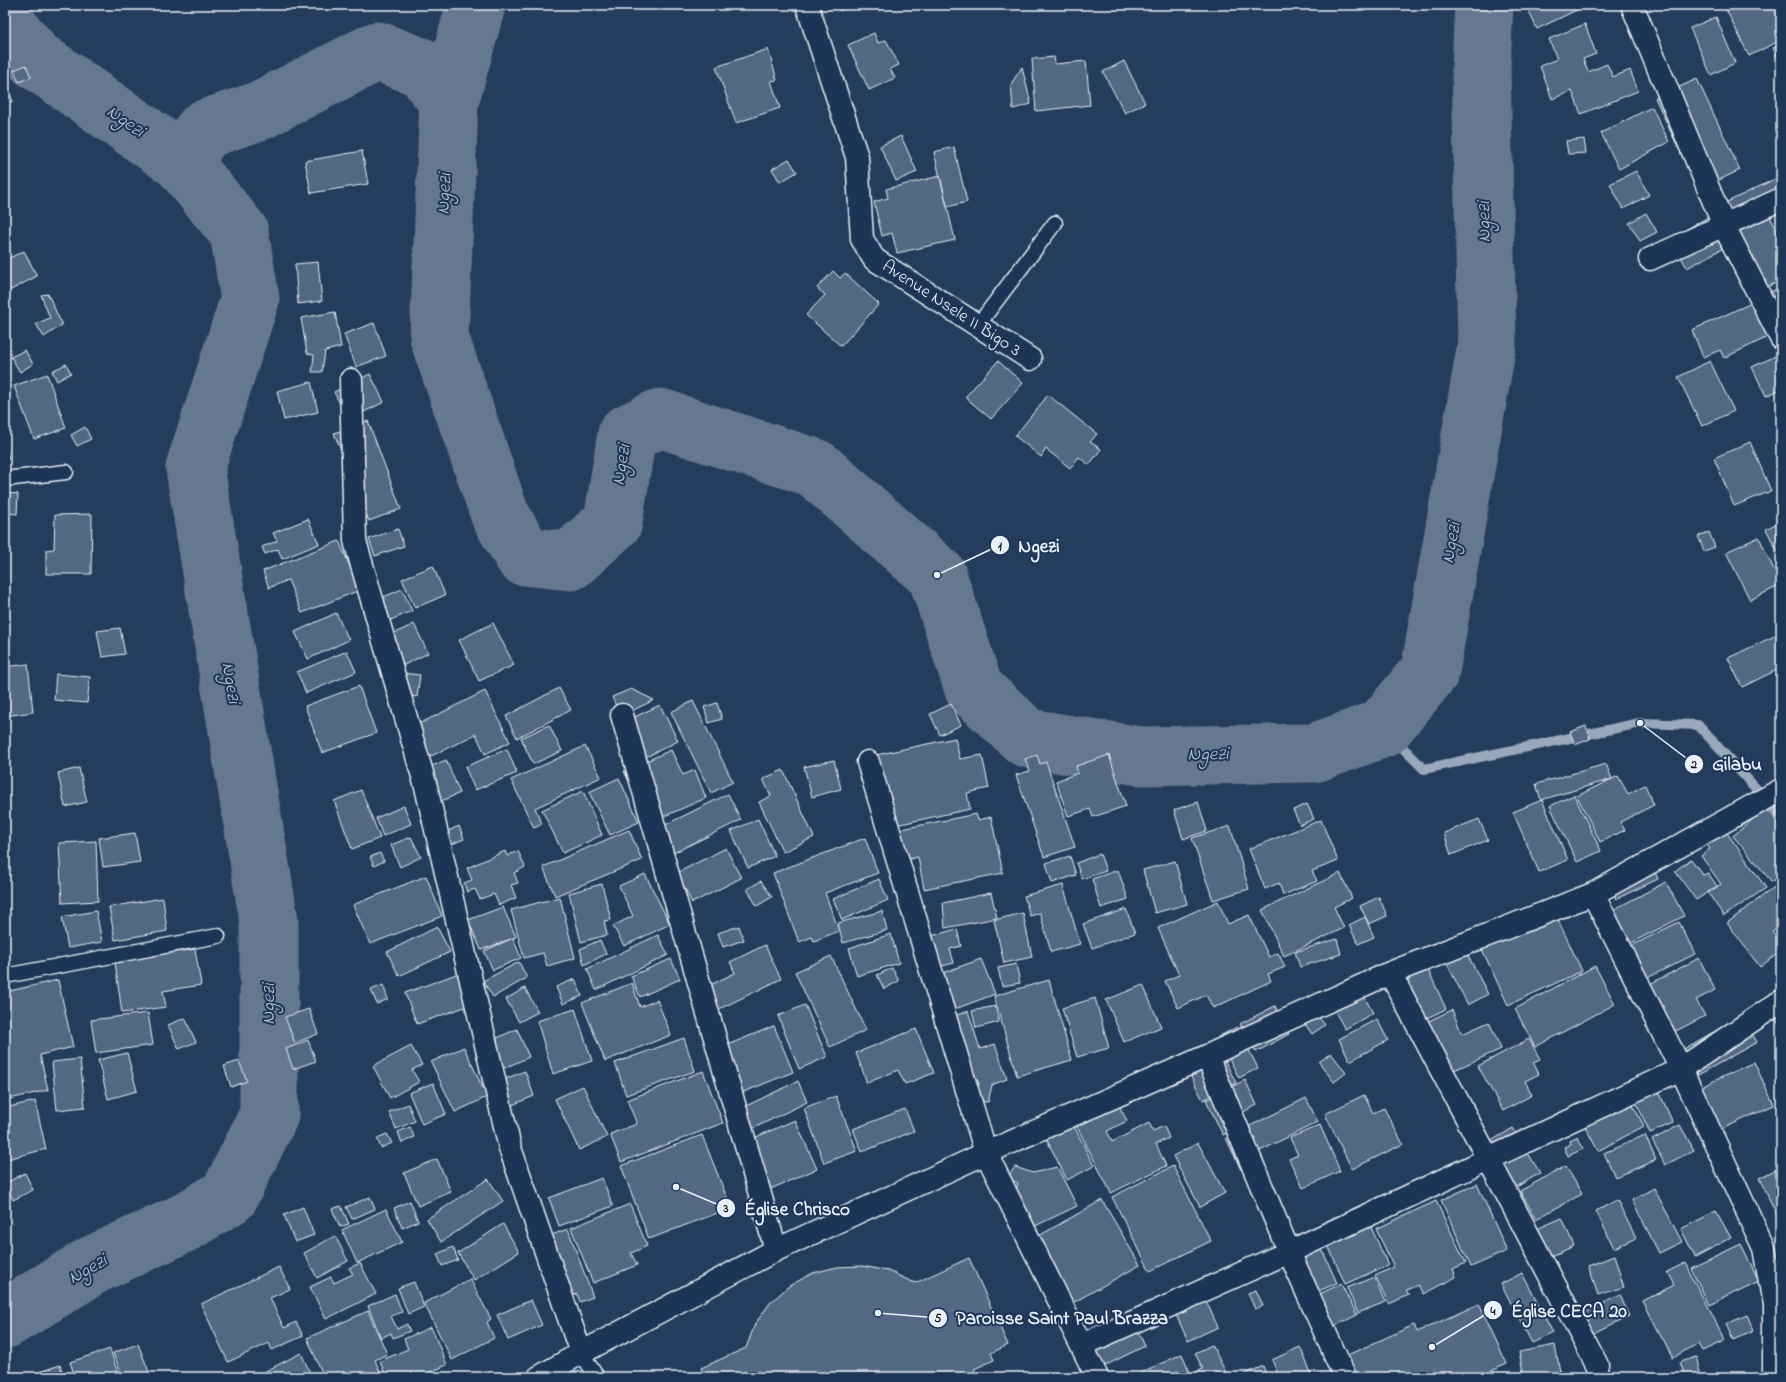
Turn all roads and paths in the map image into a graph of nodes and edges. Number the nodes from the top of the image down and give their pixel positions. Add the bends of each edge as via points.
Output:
1 (807, 5) edge
2 (1632, 5) edge
3 (1781, 199) edge
4 (1055, 223) dead end
5 (1724, 226) junction
6 (1650, 259) dead end
7 (978, 325) junction
8 (1781, 338) edge
9 (1030, 359) dead end
10 (351, 380) dead end
11 (66, 472) dead end
12 (5, 479) edge
13 (622, 715) dead end
14 (868, 762) dead end
15 (1781, 790) edge
16 (1593, 894) junction
17 (218, 936) dead end
18 (1390, 973) junction
19 (5, 976) edge
20 (1781, 1001) edge
21 (1207, 1056) junction
22 (1681, 1069) junction
23 (986, 1153) junction
24 (1489, 1158) junction
25 (776, 1250) junction
26 (1289, 1252) junction
27 (1082, 1345) junction
28 (581, 1353) junction
29 (1597, 1365) dead end
30 (539, 1377) edge
31 (597, 1377) edge
32 (1097, 1377) edge
33 (1345, 1377) edge
34 (1774, 1377) edge

1 - 7 street, Avenue Nsele II Bigo 3 via 857,158 862,239 874,259
2 - 5 street
3 - 5 street
4 - 7 lane
5 - 6 street
5 - 8 street
7 - 9 street, Avenue Nsele II Bigo 3
10 - 28 street via 355,541 426,787 510,1148
11 - 12 lane
13 - 25 street
14 - 23 street
15 - 16 street
16 - 18 street
16 - 22 street
17 - 19 lane
18 - 21 street
18 - 24 street
20 - 22 street
21 - 23 street
21 - 26 street
22 - 24 street
22 - 34 street via 1764,1248 1774,1304
23 - 25 street
23 - 27 street
24 - 26 street
24 - 29 street
25 - 28 street
26 - 27 street
26 - 33 street
27 - 32 street
28 - 30 street
28 - 31 lane

